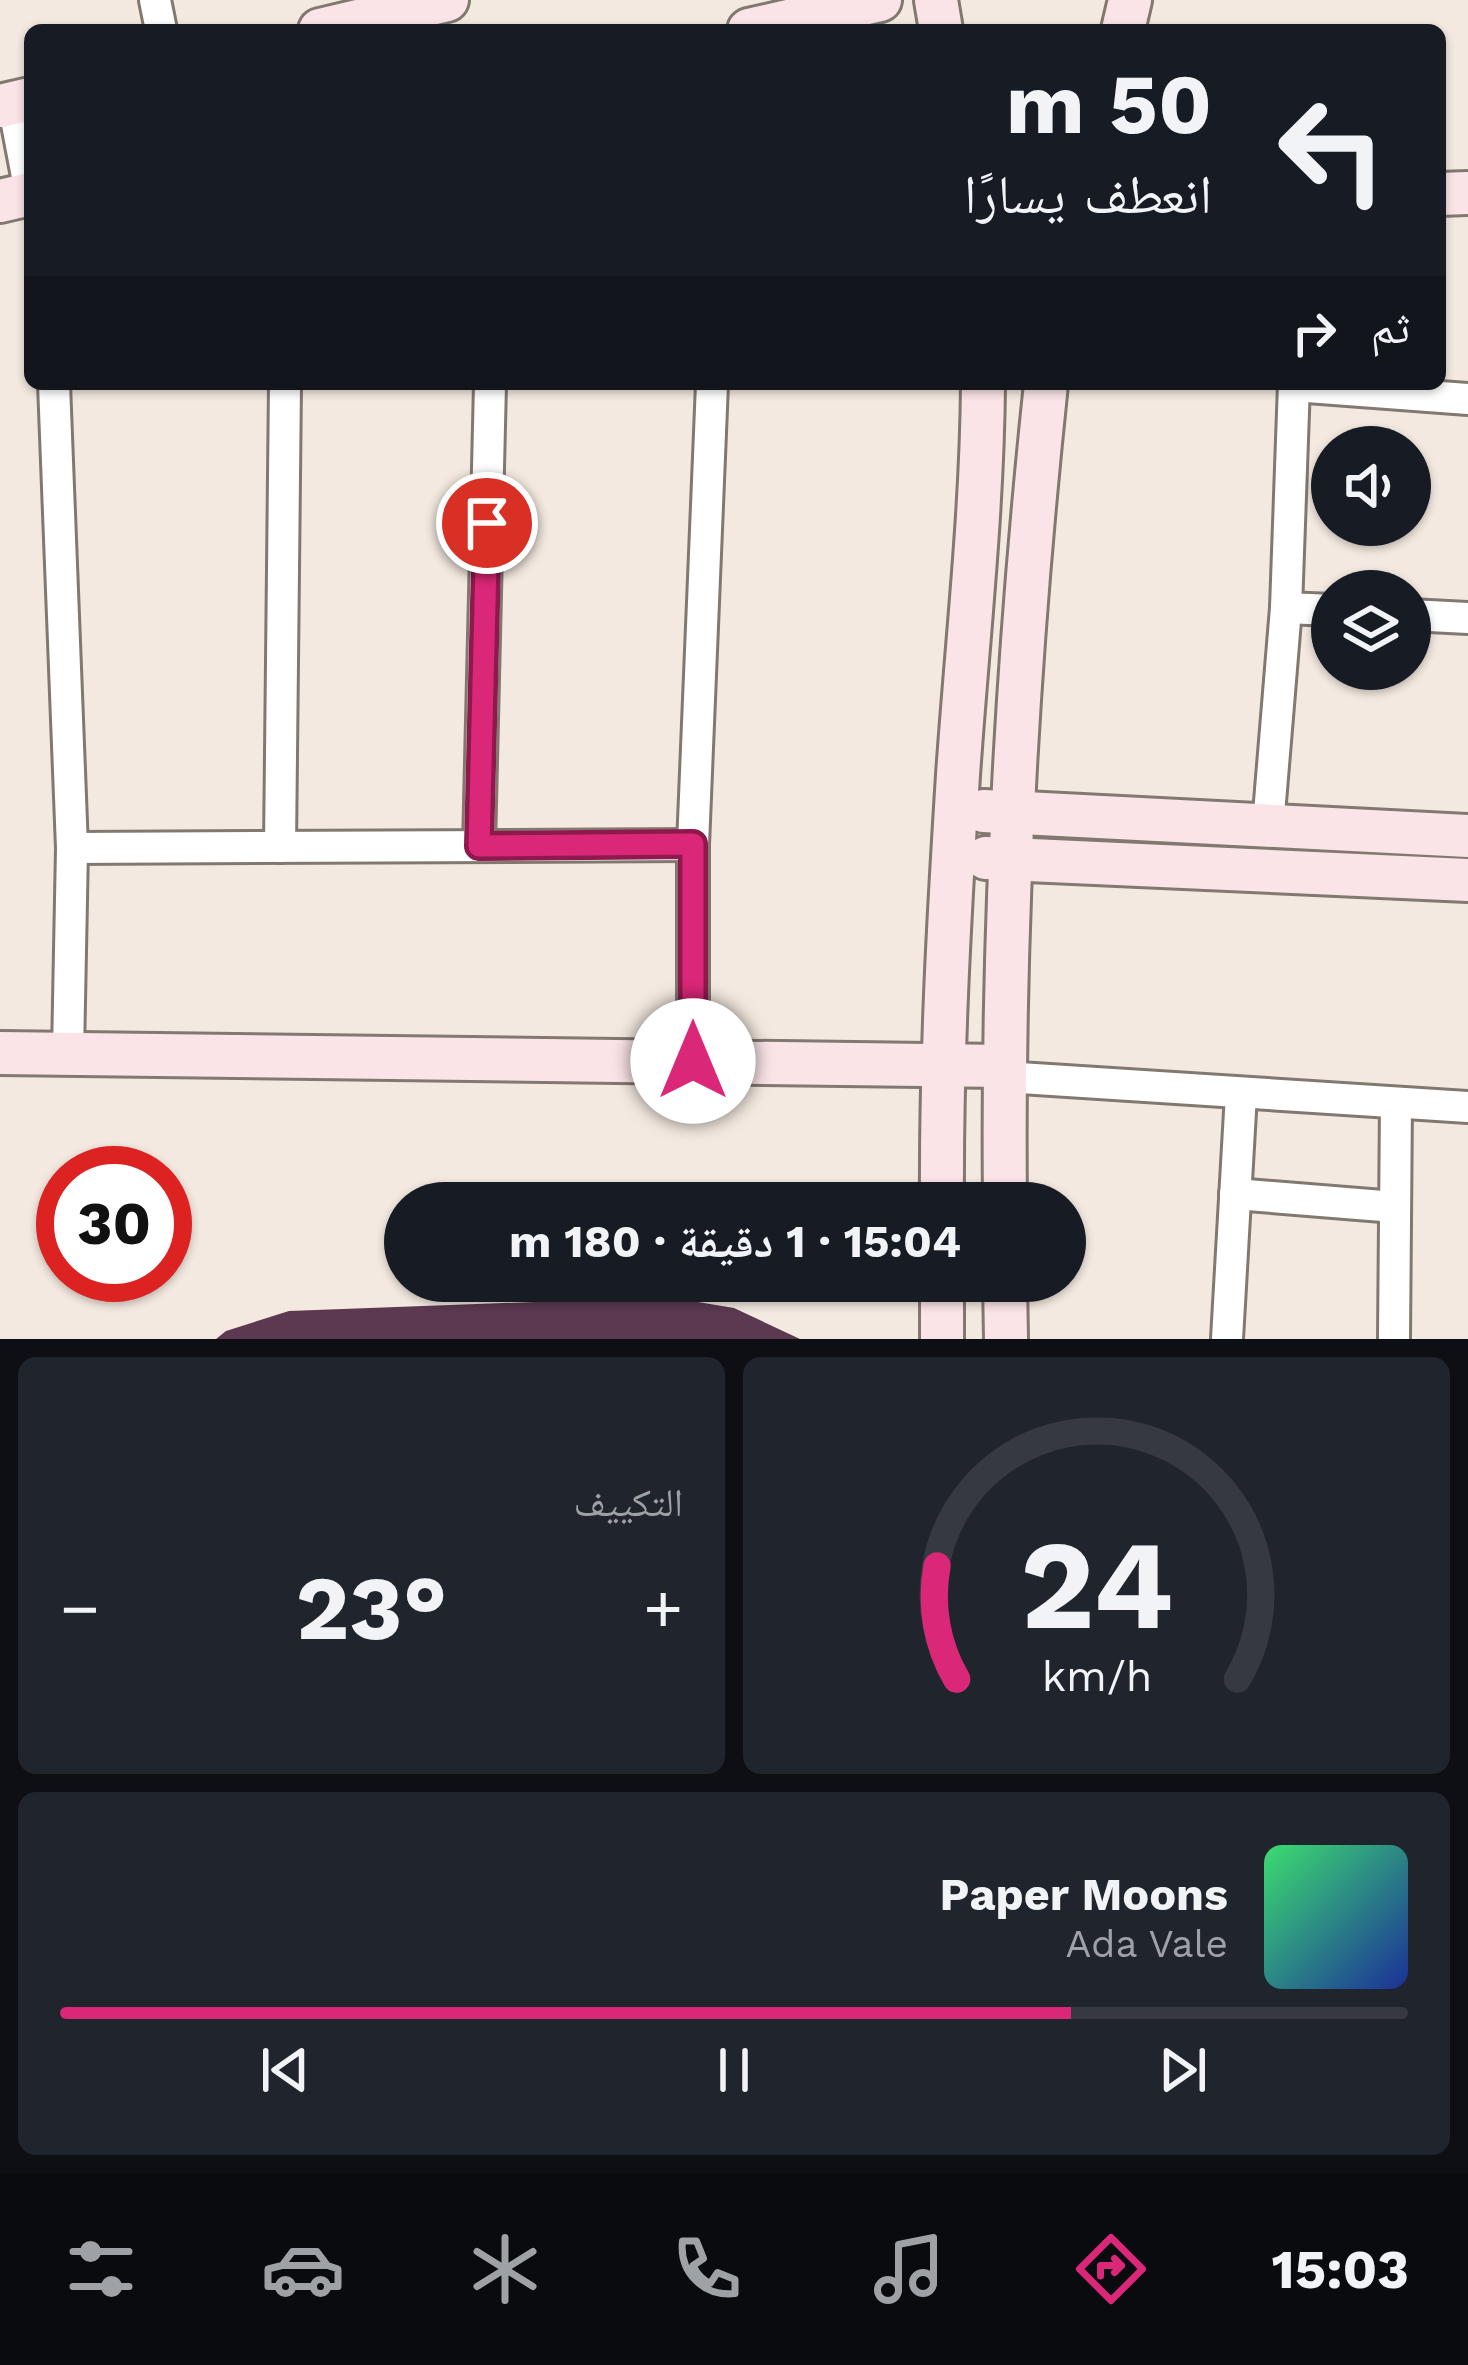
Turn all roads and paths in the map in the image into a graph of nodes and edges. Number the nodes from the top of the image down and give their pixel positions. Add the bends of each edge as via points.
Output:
1 (448, 0) edge
2 (880, 0) edge
3 (346, 24) edge
4 (775, 24) edge
5 (14, 102) edge
6 (24, 159) edge
7 (54, 390) edge
8 (285, 390) edge
9 (490, 390) edge
10 (712, 390) edge
11 (982, 390) edge
12 (1045, 390) edge
13 (1294, 390) edge
14 (1356, 390) edge
15 (1468, 399) edge
16 (1286, 608) junction
17 (1311, 609) edge
18 (1431, 616) edge
19 (1468, 618) edge
20 (958, 808) junction
21 (1011, 814) junction
22 (1268, 826) junction
23 (1468, 836) edge
24 (693, 844) junction
25 (479, 846) junction
26 (280, 847) junction
27 (72, 848) junction
28 (955, 856) junction
29 (1010, 859) junction
30 (1468, 880) edge
31 (0, 1053) edge
32 (68, 1054) junction
33 (693, 1061) junction
34 (941, 1064) junction
35 (1003, 1071) junction
36 (1241, 1094) junction
37 (1396, 1103) junction
38 (1468, 1107) edge
39 (942, 1182) edge
40 (1005, 1182) edge
41 (1235, 1193) junction
42 (1395, 1207) junction
43 (942, 1302) edge
44 (1006, 1302) edge
45 (942, 1339) edge
46 (1006, 1339) edge
47 (1227, 1339) edge
48 (1394, 1339) edge

1 - 3 street
2 - 4 street
5 - 6 street
7 - 27 street
8 - 26 street
9 - 25 street
10 - 24 street
11 - 20 street
12 - 21 street
13 - 16 street
14 - 15 street
16 - 17 street
16 - 22 street
18 - 19 street
20 - 21 street
20 - 28 street
21 - 22 street
21 - 29 street
22 - 23 street
24 - 25 street
24 - 33 street
25 - 26 street
26 - 27 street
27 - 32 street
28 - 29 street
28 - 34 street
29 - 30 street
29 - 35 street
31 - 32 street
32 - 33 street
33 - 34 street
34 - 35 street
34 - 39 street
35 - 36 street
35 - 40 street
36 - 37 street
36 - 41 street
37 - 38 street
37 - 42 street
41 - 42 street
41 - 47 street
42 - 48 street
43 - 45 street
44 - 46 street

